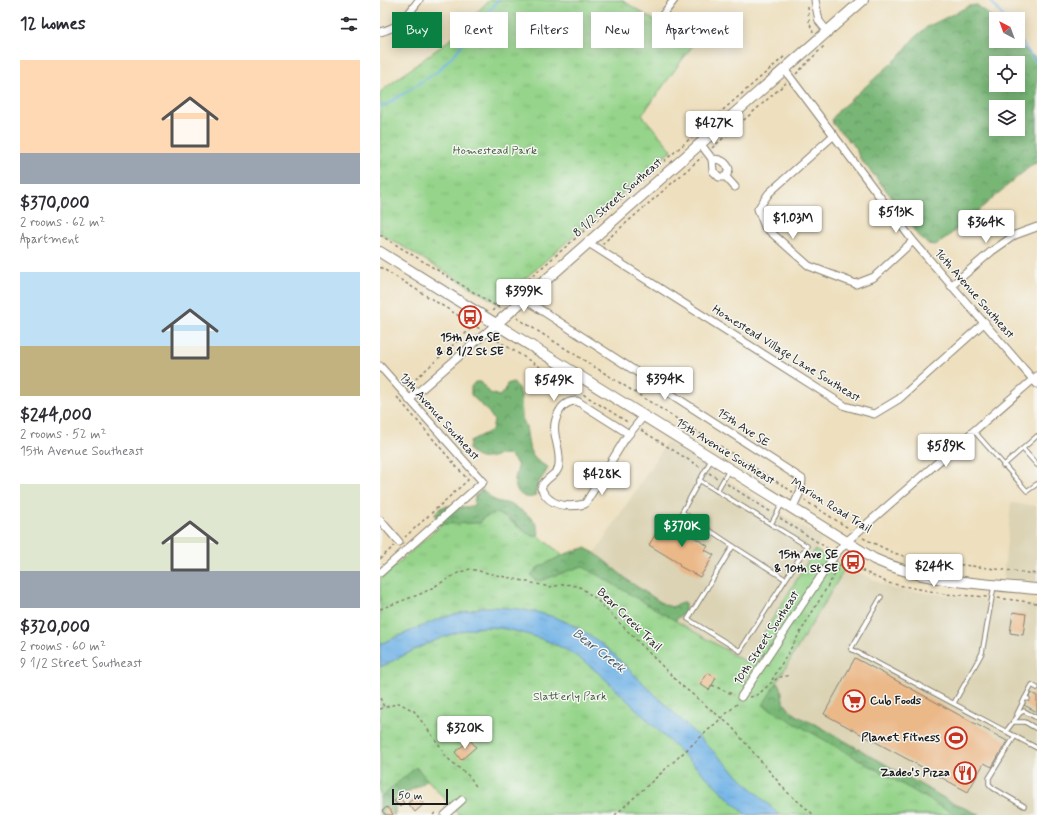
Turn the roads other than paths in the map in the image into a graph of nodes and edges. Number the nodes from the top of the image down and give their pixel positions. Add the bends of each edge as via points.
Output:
1 (419, 0) edge
2 (674, 0) edge
3 (815, 0) edge
4 (863, 0) edge
5 (665, 12) edge
6 (380, 32) edge
7 (827, 32) junction
8 (784, 69) junction
9 (834, 135) junction
10 (700, 143) junction
11 (712, 159) junction
12 (726, 177) junction
13 (736, 187) dead end
14 (1037, 227) edge
15 (914, 241) junction
16 (588, 242) junction
17 (380, 252) edge
18 (951, 286) junction
19 (524, 299) junction
20 (984, 322) junction
21 (495, 325) junction
22 (380, 366) edge
23 (1036, 380) edge
24 (409, 400) junction
25 (643, 417) junction
26 (974, 431) junction
27 (629, 434) junction
28 (1037, 436) edge
29 (1023, 449) junction
30 (712, 459) junction
31 (1037, 465) edge
32 (1003, 466) junction
33 (729, 470) junction
34 (699, 480) junction
35 (1037, 484) edge
36 (717, 491) junction
37 (782, 503) junction
38 (792, 509) junction
39 (380, 520) edge
40 (771, 524) junction
41 (399, 542) road end
42 (845, 543) junction
43 (733, 546) junction
44 (380, 573) edge
45 (785, 579) junction
46 (994, 585) junction
47 (1037, 589) edge
48 (881, 596) dead end
49 (1037, 688) edge
50 (742, 697) road end
51 (954, 703) junction
52 (1037, 718) edge
53 (1013, 722) junction
54 (1037, 729) edge
55 (1007, 730) junction
56 (1015, 736) junction
57 (1037, 748) edge
58 (462, 800) dead end
59 (1024, 806) dead end
60 (445, 815) edge

1 - 6 street via 393,29
2 - 5 street
3 - 7 street via 819,21
4 - 7 main road, 8 1/2 Street Southeast
7 - 8 main road, 8 1/2 Street Southeast
8 - 9 street, 16th Avenue Southeast
8 - 10 main road, 8 1/2 Street Southeast
9 - 15 street, 16th Avenue Southeast
9 - 15 street via 769,194 758,209 765,227 809,266 856,284 874,277
10 - 11 street
10 - 16 main road, 8 1/2 Street Southeast
11 - 12 street via 712,171 719,177
11 - 12 street via 727,164 729,169
12 - 13 street
14 - 18 street via 1015,235
15 - 18 street, 16th Avenue Southeast
16 - 19 main road, 8 1/2 Street Southeast
16 - 20 street, Homestead Village Lane Southeast via 845,406 874,414 899,399
17 - 21 main road, 15th Avenue Southeast
18 - 20 street, 16th Avenue Southeast
19 - 21 main road, 8 1/2 Street Southeast
19 - 38 street, 15th Ave SE via 802,479 799,496
20 - 23 street, 16th Avenue Southeast
21 - 24 street, 8 1/2 Street Southeast
21 - 25 main road, 15th Avenue Southeast
22 - 24 street, 13th Avenue Southeast
23 - 26 street, 10th Street Southeast
24 - 44 street, 13th Avenue Southeast via 483,482
25 - 27 street
25 - 30 main road, 15th Avenue Southeast
26 - 32 lane
26 - 42 street, 10th Street Southeast
27 - 27 street via 577,401 569,401 561,408 555,419 560,465 556,472 543,481 541,488 544,495 563,507 585,504
28 - 29 lane
29 - 31 lane
29 - 32 lane
30 - 33 main road, 15th Avenue Southeast
30 - 34 lane
32 - 35 lane via 1028,491
33 - 36 lane
33 - 37 main road, 15th Avenue Southeast
34 - 36 lane
34 - 43 lane via 682,512
36 - 40 lane
37 - 38 main road, 15th Avenue Southeast
37 - 40 lane
38 - 42 main road, 15th Avenue Southeast
39 - 41 street
40 - 45 lane via 806,546
42 - 46 main road, 15th Avenue Southeast via 896,568 924,575
42 - 50 street, 10th Street Southeast
43 - 45 lane
43 - 45 lane via 688,619 740,650
46 - 47 main road, 15th Avenue Southeast
46 - 51 lane via 982,653
48 - 51 lane via 851,649
49 - 53 lane via 1032,685
51 - 55 lane
52 - 53 lane via 1024,711
53 - 54 lane via 1024,722
53 - 55 lane
55 - 56 lane
56 - 57 lane
56 - 59 lane via 989,778 989,784
58 - 60 street

